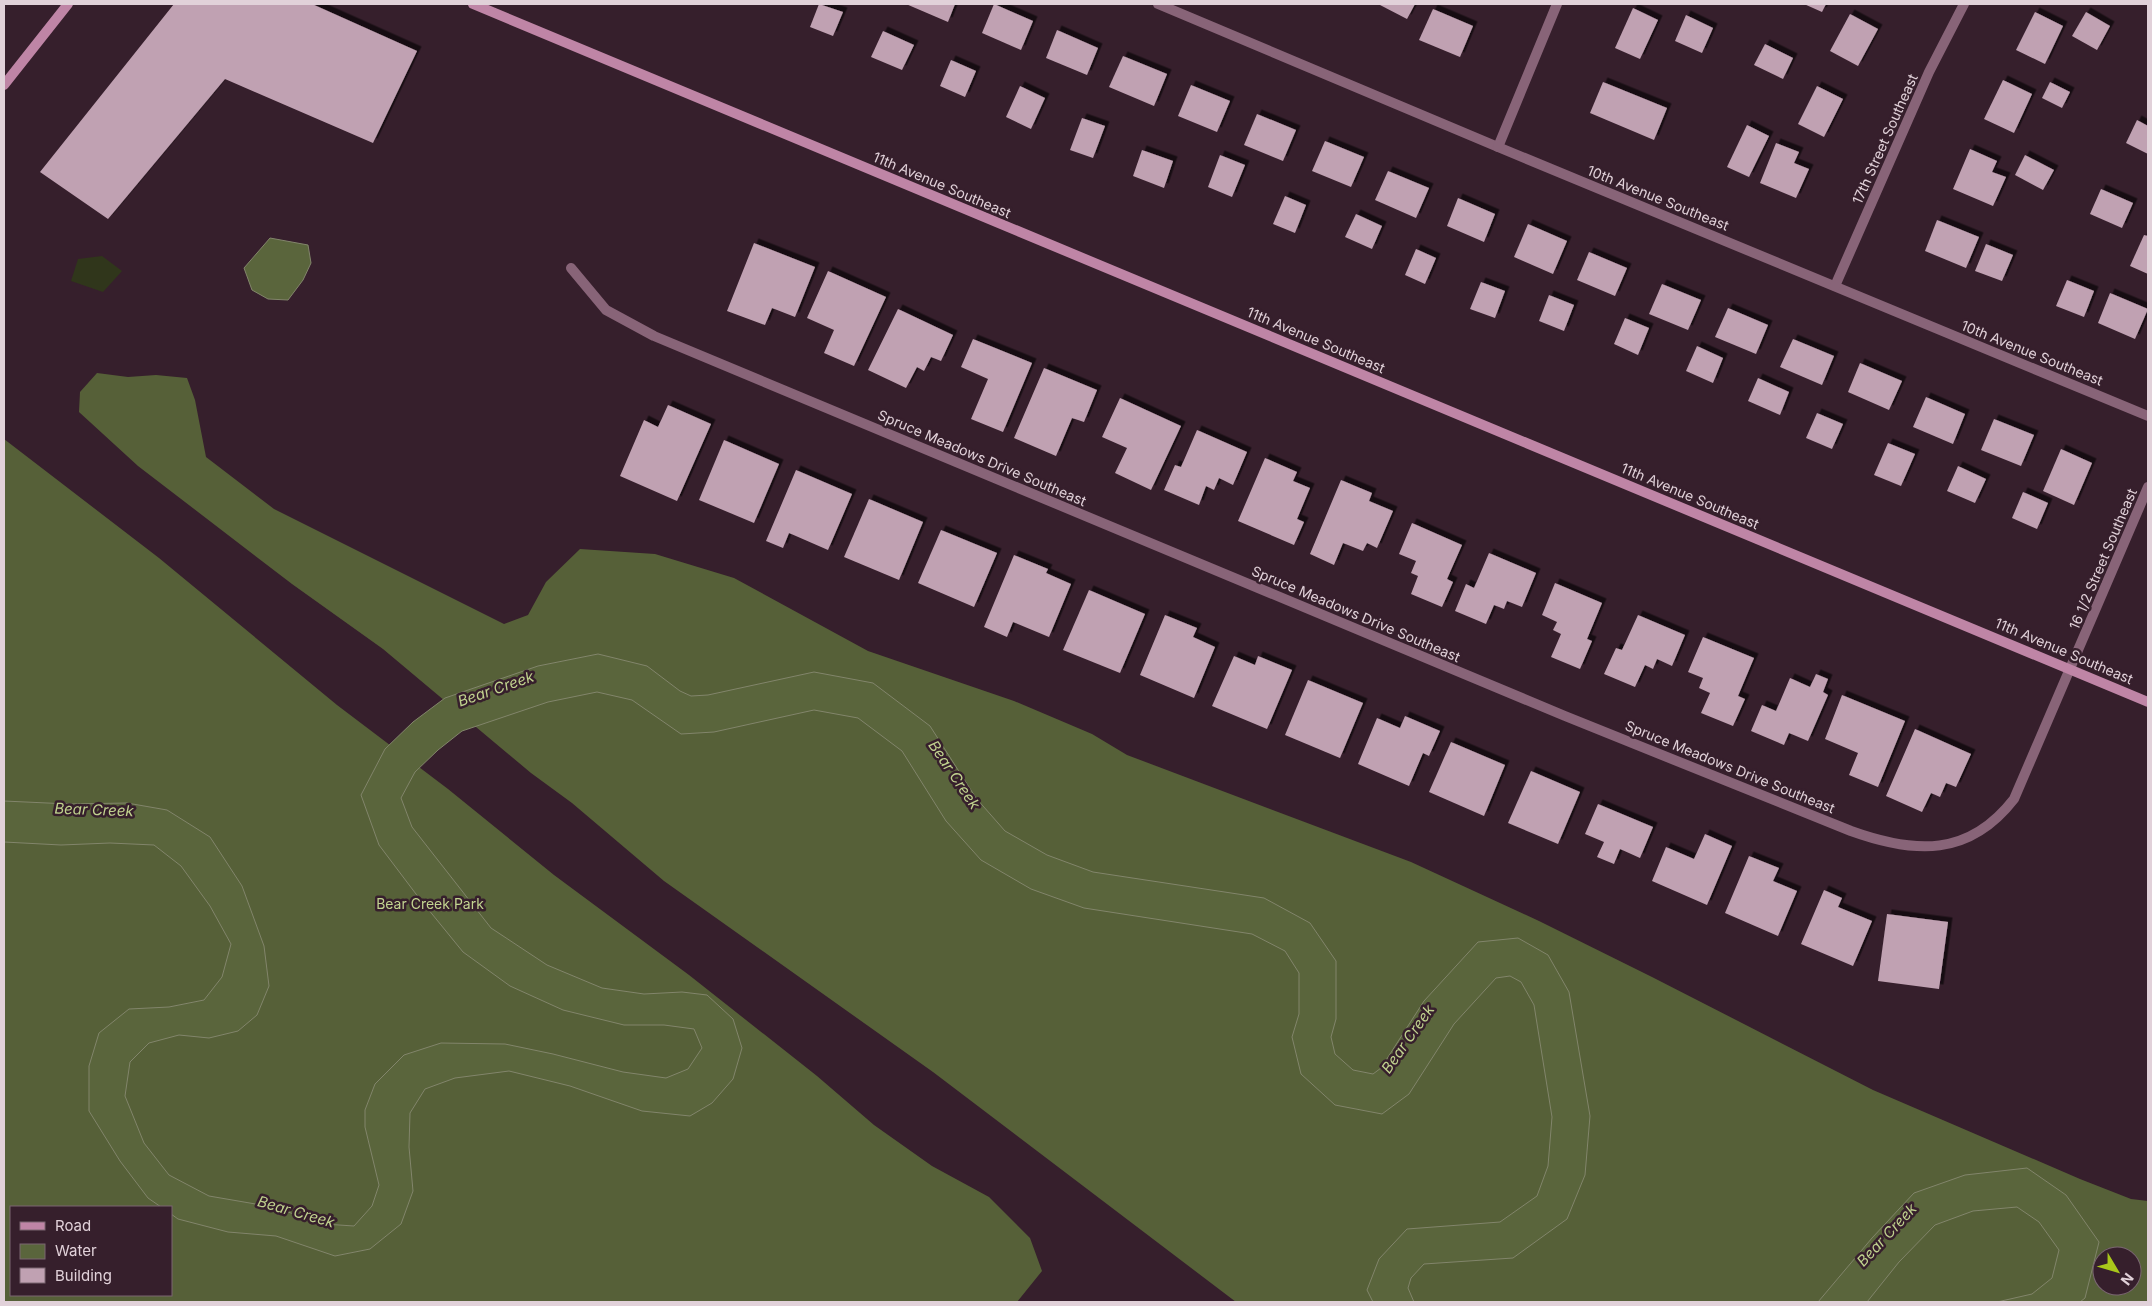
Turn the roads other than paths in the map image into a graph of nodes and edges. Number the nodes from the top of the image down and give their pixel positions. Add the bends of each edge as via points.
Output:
1 (68, 4) edge
2 (473, 4) edge
3 (1158, 4) edge
4 (1557, 4) edge
5 (1964, 4) edge
6 (4, 85) edge
7 (1498, 147) junction
8 (571, 268) dead end
9 (1835, 286) junction
10 (2148, 416) edge
11 (2148, 487) edge
12 (2071, 669) junction
13 (2148, 702) edge

1 - 6 main road
2 - 12 main road, 11th Avenue Southeast
3 - 7 street, 10th Avenue Southeast
4 - 7 street
5 - 9 street, 17th Street Southeast via 1929,72
7 - 9 street, 10th Avenue Southeast
8 - 12 street, Spruce Meadows Drive Southeast via 606,310 654,336 1565,716 1874,839 1905,846 1935,846 1970,837 1997,819 2022,785
9 - 10 street, 10th Avenue Southeast
11 - 12 street, 16 1/2 Street Southeast
12 - 13 main road, 11th Avenue Southeast

